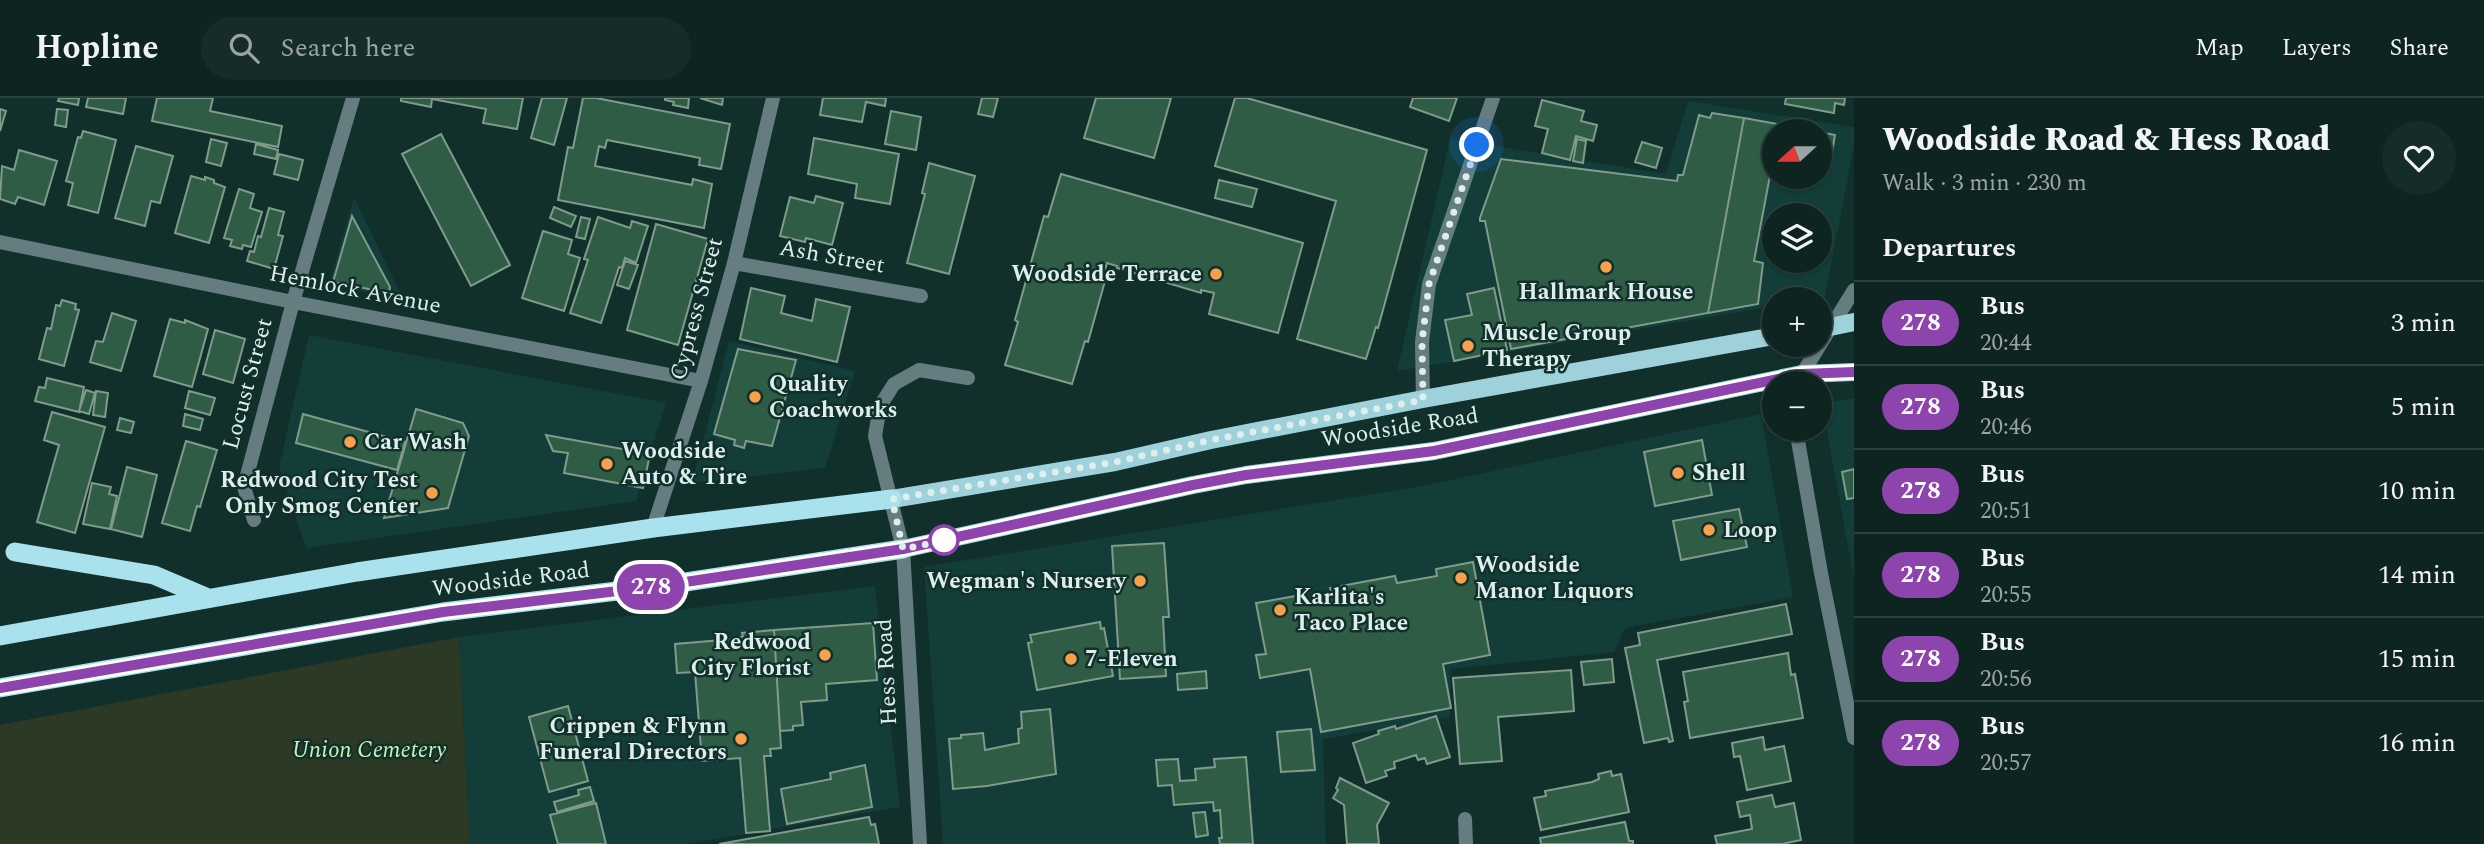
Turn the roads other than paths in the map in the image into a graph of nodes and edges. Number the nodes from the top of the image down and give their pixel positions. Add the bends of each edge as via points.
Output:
1 (353, 98) edge
2 (773, 98) edge
3 (1493, 98) edge
4 (0, 242) edge
5 (734, 263) junction
6 (1854, 290) edge
7 (921, 296) dead end
8 (293, 302) junction
9 (1832, 320) edge
10 (1854, 322) edge
11 (1832, 327) edge
12 (1762, 338) edge
13 (1854, 372) edge
14 (1832, 374) edge
15 (968, 378) dead end
16 (701, 381) junction
17 (1762, 386) edge
18 (1423, 400) junction
19 (1798, 441) edge
20 (892, 499) junction
21 (254, 520) dead end
22 (653, 528) junction
23 (903, 549) junction
24 (8, 550) edge
25 (209, 598) junction
26 (0, 636) edge
27 (0, 688) edge
28 (1854, 738) edge
29 (1465, 819) dead end
30 (920, 844) edge
31 (1466, 844) edge

1 - 8 street, Locust Street
2 - 5 street, Cypress Street
3 - 18 street via 1429,284 1422,342
4 - 8 street, Hemlock Avenue
5 - 7 street, Ash Street
5 - 16 street, Cypress Street
6 - 9 street
8 - 16 street, Hemlock Avenue
8 - 21 street, Locust Street via 244,487
10 - 11 main road
12 - 18 main road, Woodside Road
13 - 14 main road, Woodside Road
15 - 20 street, Hess Road via 919,370 894,384 880,406 875,436
16 - 22 street, Cypress Street
17 - 23 main road, Woodside Road via 1434,451 1193,485
18 - 20 main road, Woodside Road via 1115,462
19 - 28 street
20 - 22 highway, Woodside Road
20 - 23 street, Hess Road
22 - 25 highway, Woodside Road
23 - 27 highway, Woodside Road via 659,586 443,612
23 - 30 street, Hess Road
24 - 25 highway via 154,575
25 - 26 highway, Woodside Road
29 - 31 street

